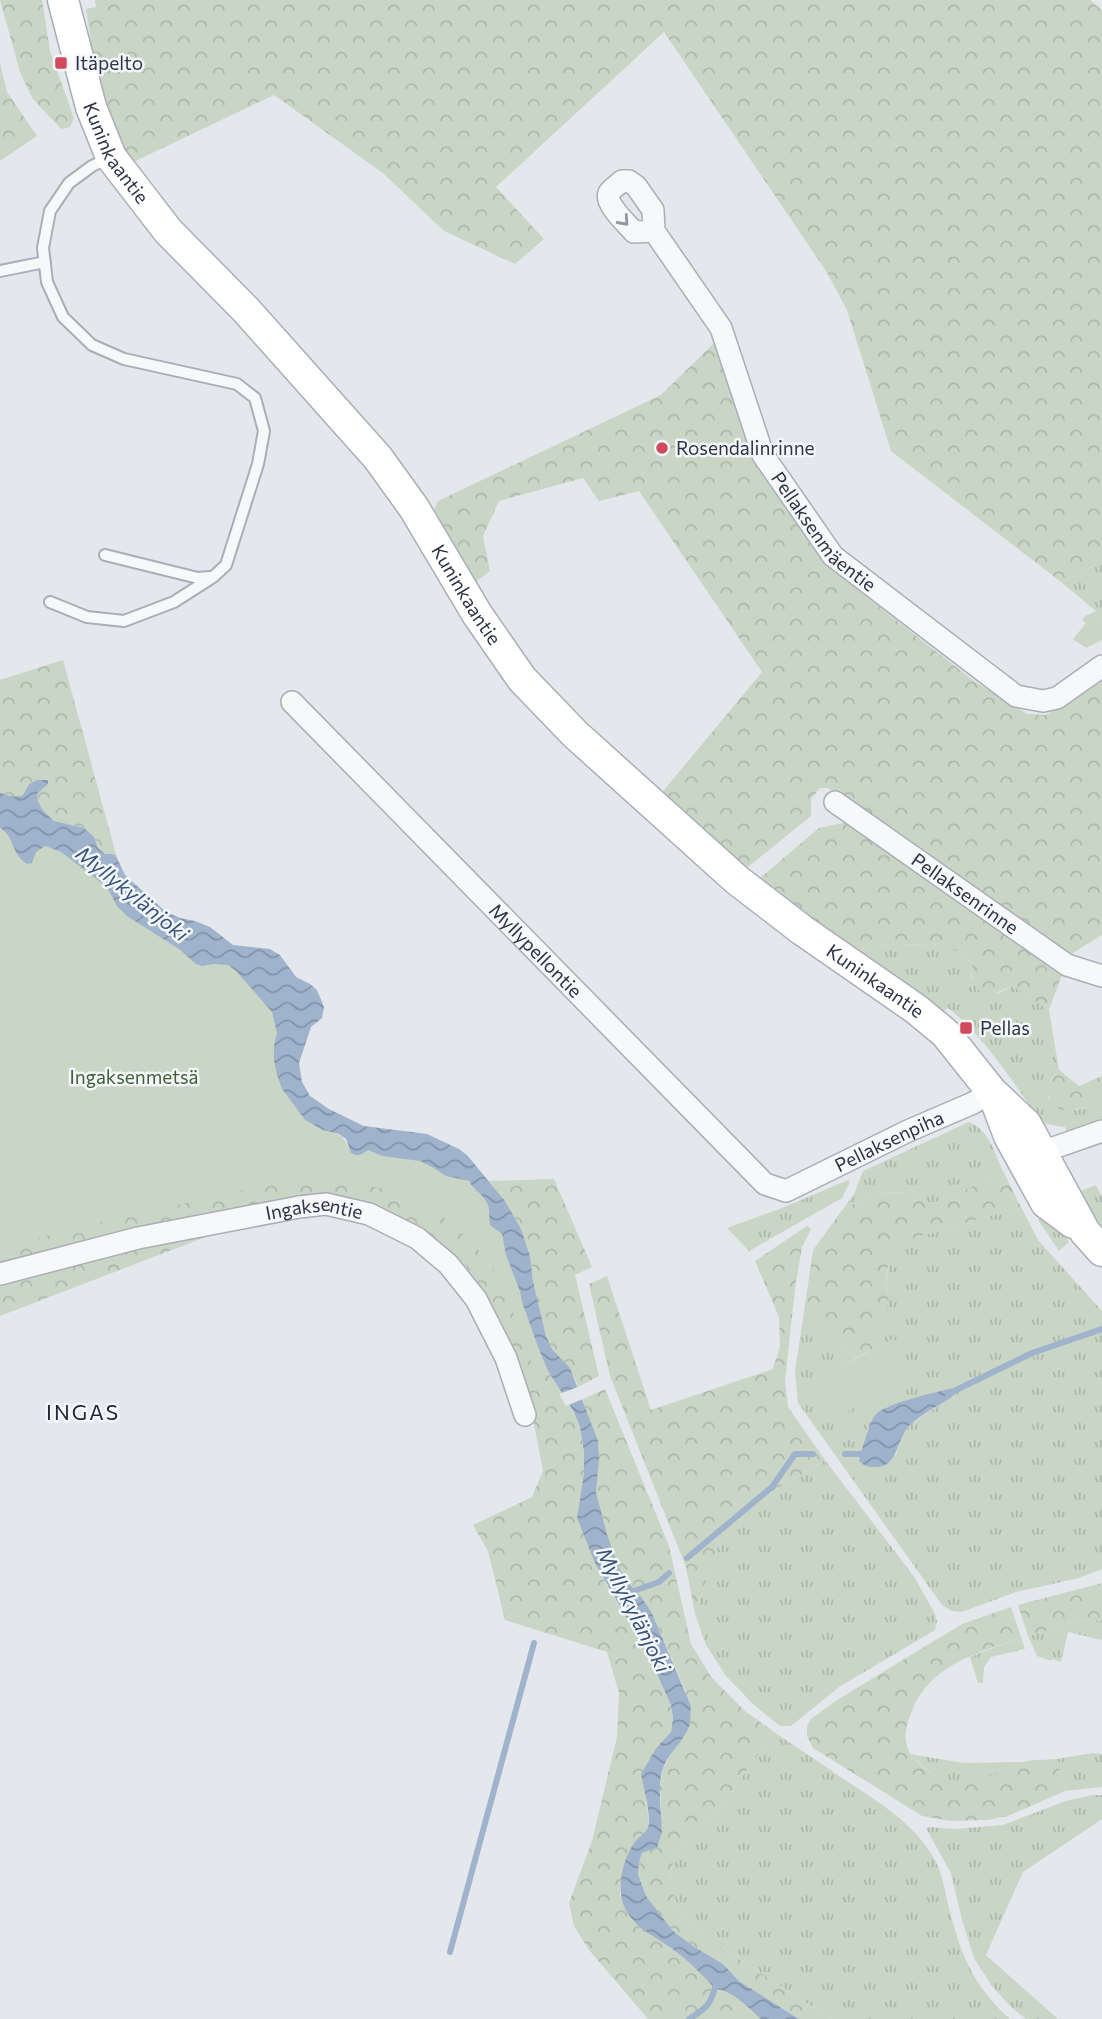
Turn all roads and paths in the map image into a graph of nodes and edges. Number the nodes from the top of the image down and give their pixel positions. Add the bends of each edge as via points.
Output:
1 (63, 0) edge
2 (111, 157) junction
3 (654, 231) dead end
4 (45, 262) junction
5 (0, 271) edge
6 (106, 555) dead end
7 (213, 577) junction
8 (50, 602) dead end
9 (1102, 666) edge
10 (292, 702) dead end
11 (835, 802) dead end
12 (1102, 976) edge
13 (992, 1092) junction
14 (1102, 1131) edge
15 (1033, 1157) junction
16 (786, 1191) joint
17 (1094, 1241) edge
18 (0, 1274) edge
19 (525, 1415) dead end

1 - 2 main road, Kuninkaantie via 91,107
2 - 4 lane via 69,183 50,211
2 - 13 main road, Kuninkaantie via 168,231 246,310 378,458 522,679 575,734 737,880 945,1033
3 - 9 street, Pellaksenmäentie via 721,328 763,455 833,556 1016,696 1043,701 1057,698
4 - 5 lane
4 - 7 lane via 47,282 63,317 92,345 124,359 237,384 255,397 264,431 258,464 226,565
6 - 7 lane via 198,578
7 - 8 lane via 174,602 124,621 87,617
10 - 16 street, Myllypellontie via 765,1184
11 - 12 street, Pellaksenrinne via 1067,965
13 - 15 main road, Kuninkaantie via 1009,1136
13 - 16 street, Pellaksenpiha
14 - 15 street
15 - 17 main road, Kuninkaantie via 1046,1203
18 - 19 street, Ingaksentie via 138,1238 299,1207 326,1204 369,1214 417,1238 448,1264 476,1299 506,1358

